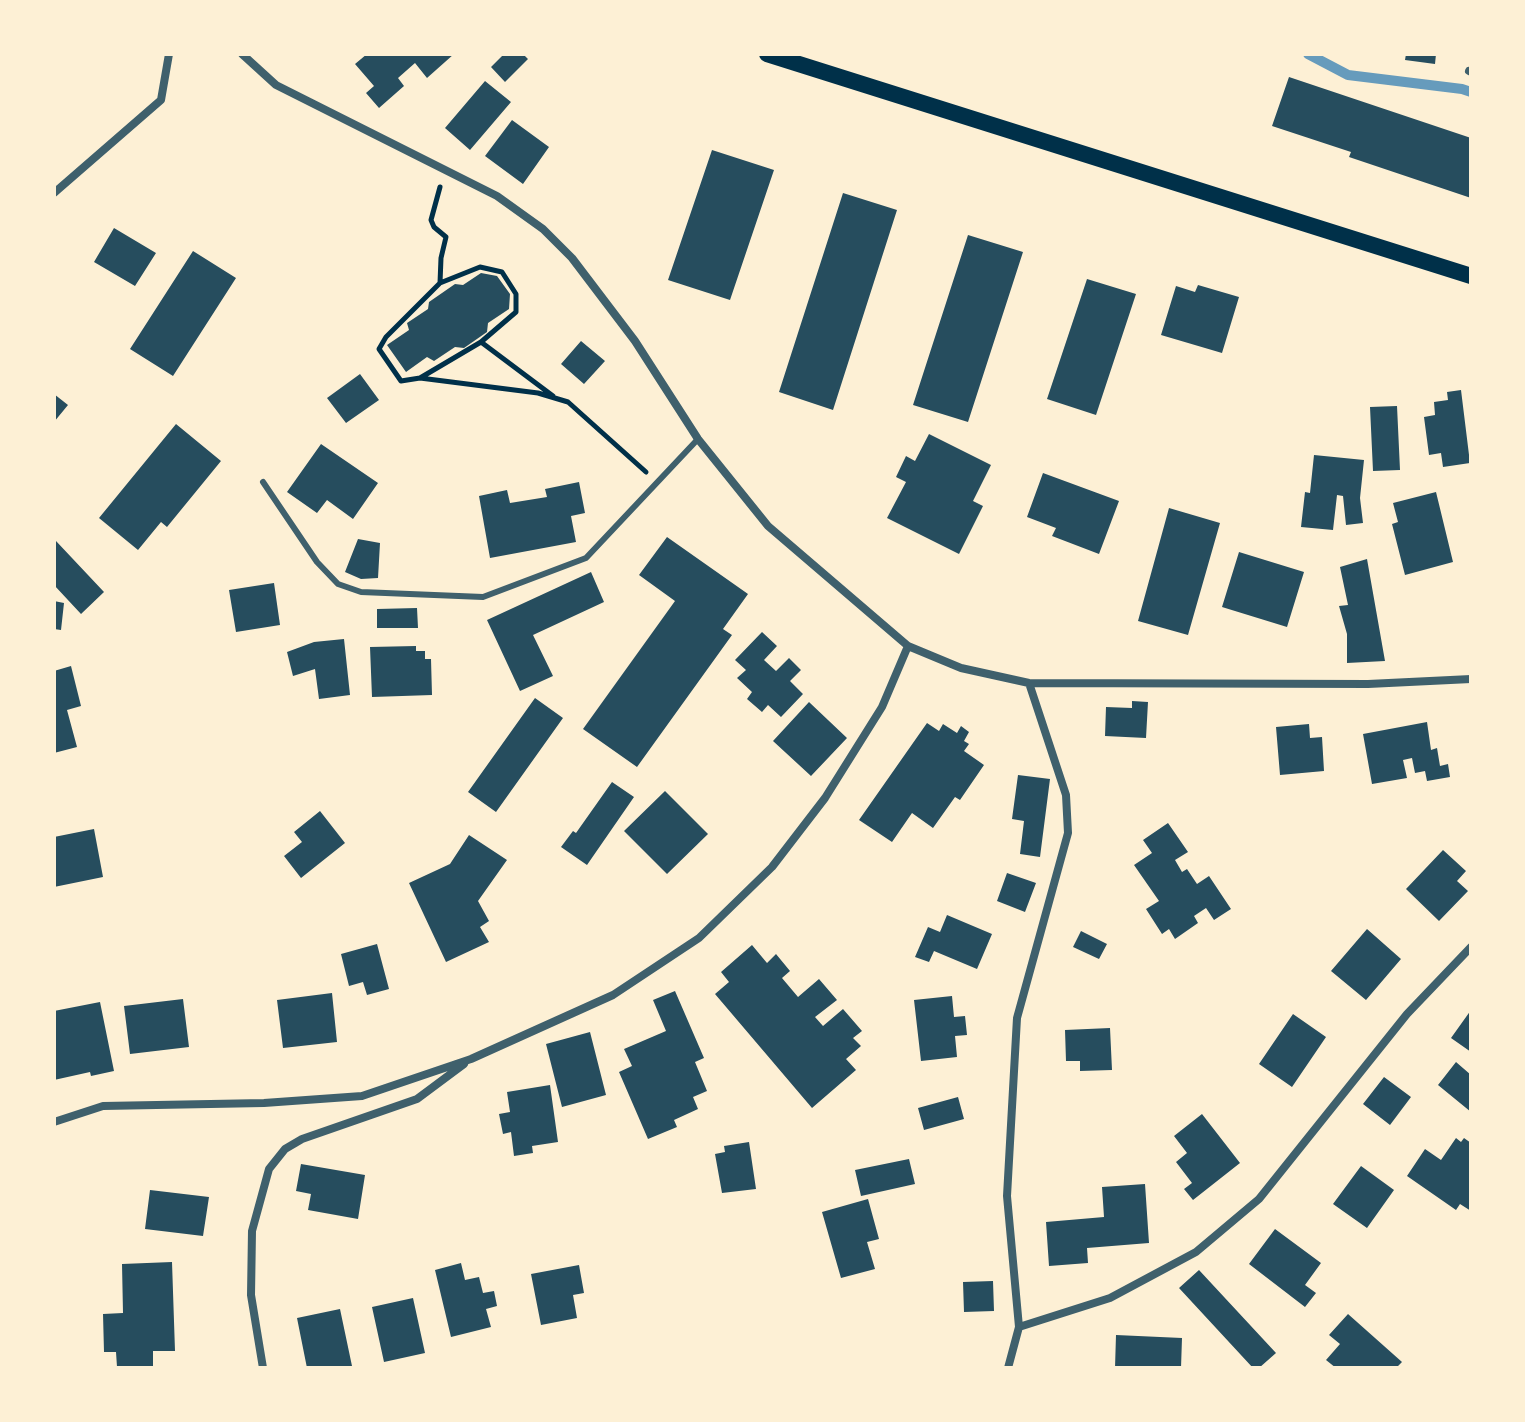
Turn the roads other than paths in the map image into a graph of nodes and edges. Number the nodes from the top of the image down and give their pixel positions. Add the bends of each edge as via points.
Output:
1 (169, 54) edge
2 (242, 54) edge
3 (767, 54) edge
4 (54, 193) edge
5 (1471, 276) edge
6 (698, 439) junction
7 (263, 482) dead end
8 (908, 646) junction
9 (1471, 679) edge
10 (1029, 683) junction
11 (1471, 947) edge
12 (471, 1059) junction
13 (54, 1122) edge
14 (1019, 1327) junction
15 (263, 1368) edge
16 (1008, 1368) edge

1 - 4 street via 161,100
2 - 6 street via 276,85 497,196 543,229 572,258 635,341
3 - 5 main road
6 - 7 lane via 586,558 483,597 361,592 338,584
6 - 8 street via 768,526
8 - 10 street via 961,668
8 - 12 street via 882,707 825,798 772,867 699,938 613,995
9 - 10 street via 1368,684
10 - 14 street via 1066,795 1068,833 1017,1018 1007,1196
11 - 14 street via 1407,1014 1259,1199 1196,1252 1110,1298
12 - 13 street via 362,1096 103,1106
12 - 15 street via 417,1099 302,1139 285,1149 269,1169 252,1231 251,1295
14 - 16 street

